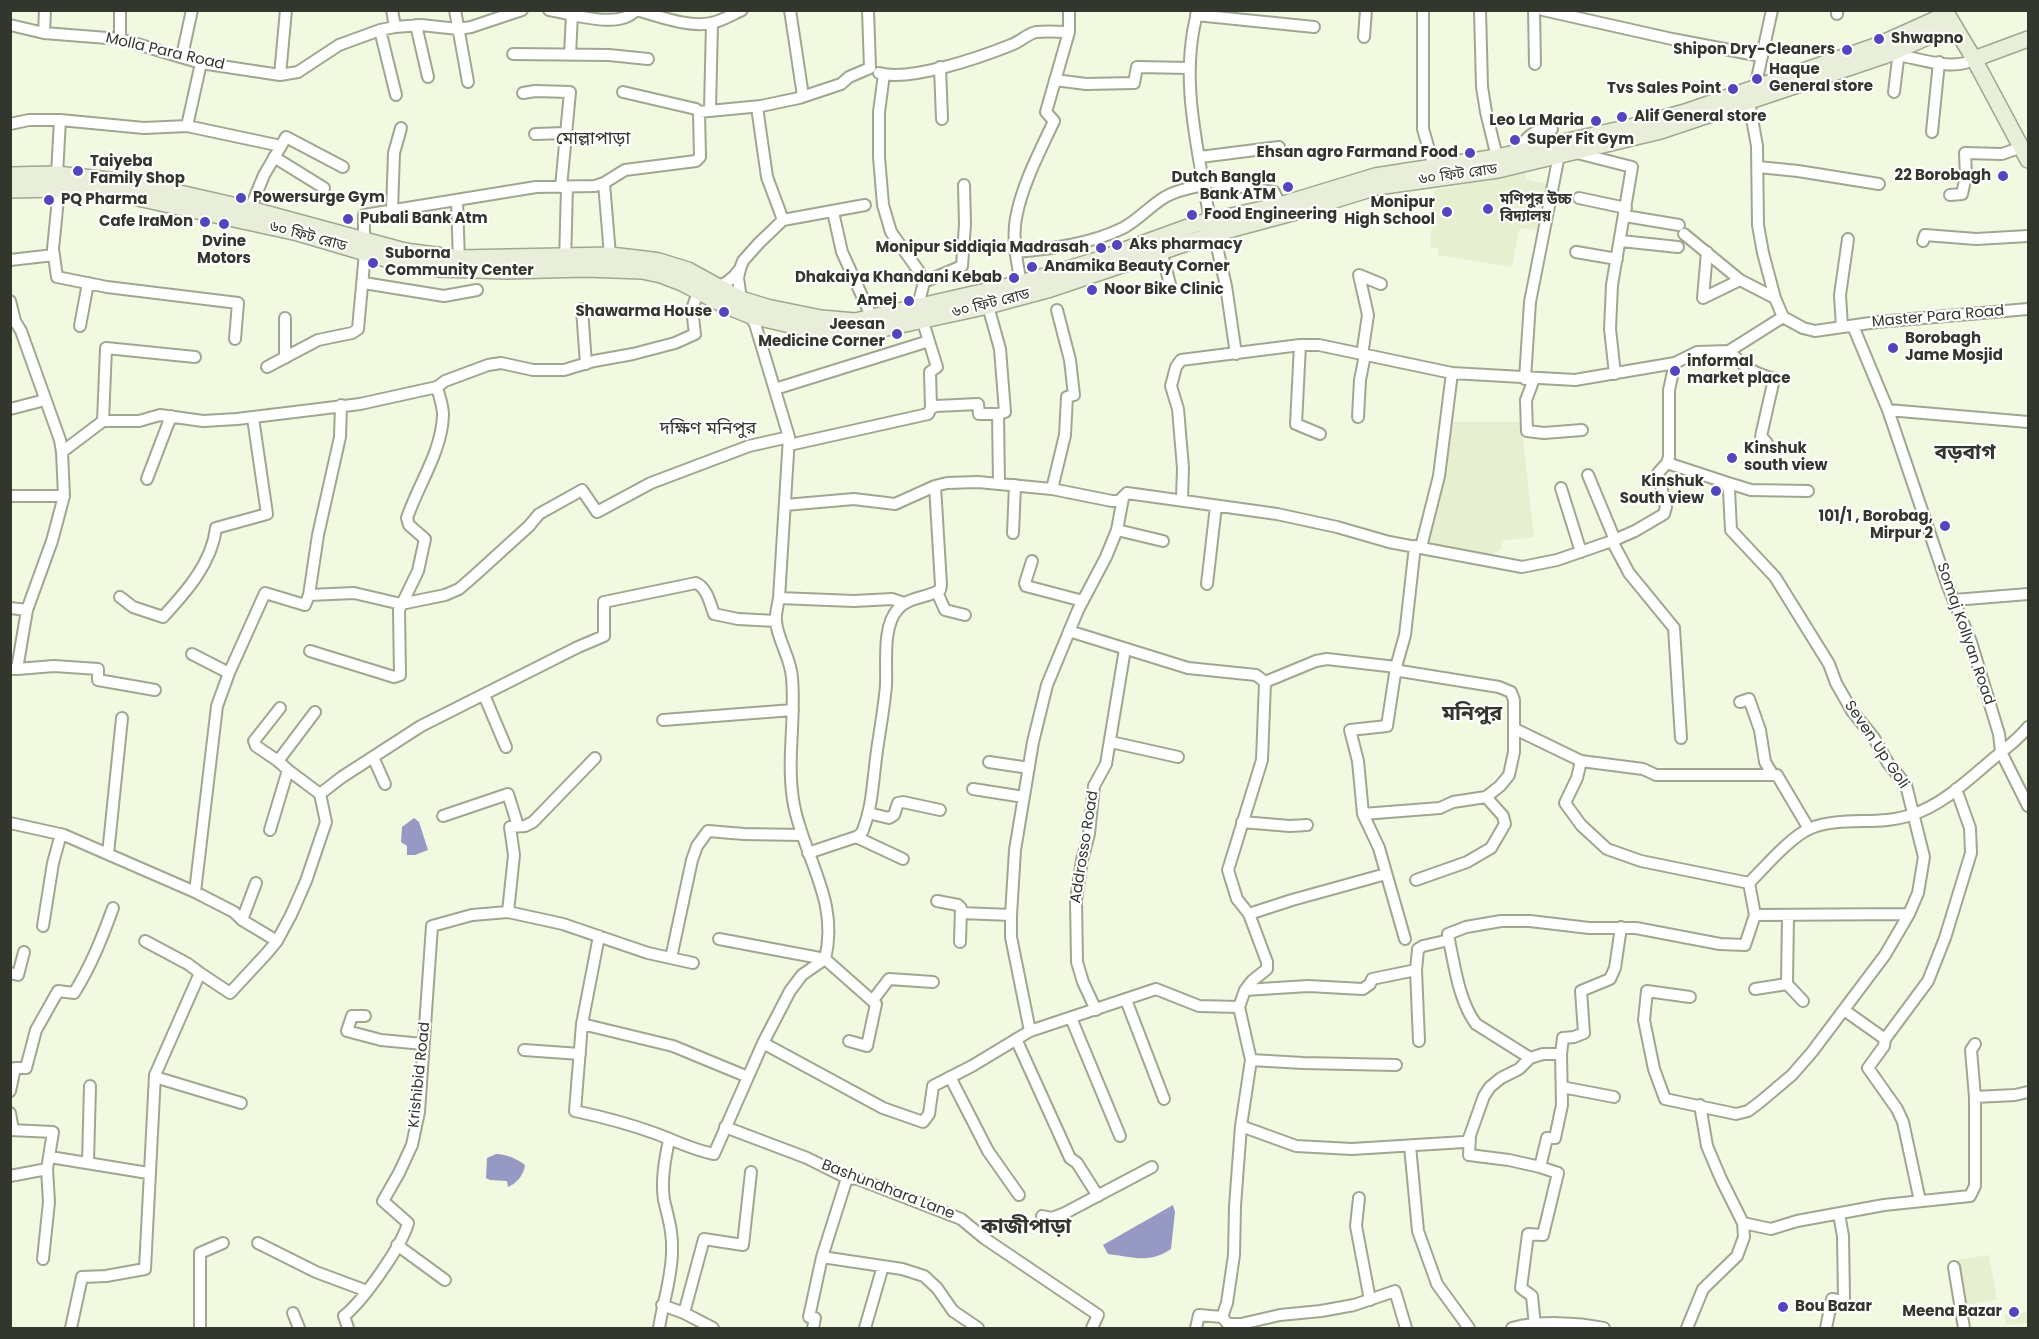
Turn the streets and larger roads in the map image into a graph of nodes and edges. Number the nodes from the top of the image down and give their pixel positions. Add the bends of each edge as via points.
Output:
1 (45, 10) edge
2 (120, 10) edge
3 (192, 10) edge
4 (286, 10) edge
5 (392, 10) edge
6 (455, 10) edge
7 (522, 10) edge
8 (549, 10) edge
9 (636, 10) edge
10 (742, 10) edge
11 (790, 10) edge
12 (868, 10) edge
13 (1069, 10) edge
14 (1366, 10) edge
15 (1422, 10) edge
16 (1480, 10) edge
17 (1534, 10) edge
18 (1543, 10) edge
19 (1772, 10) edge
20 (1197, 13) edge
21 (572, 14) junction
22 (1948, 17) edge
23 (712, 23) junction
24 (10, 25) edge
25 (416, 25) junction
26 (395, 27) junction
27 (1314, 27) dead end
28 (458, 28) junction
29 (380, 30) junction
30 (1069, 32) junction
31 (44, 33) junction
32 (1364, 37) dead end
33 (120, 39) junction
34 (2028, 39) edge
35 (1899, 51) junction
36 (513, 54) dead end
37 (570, 55) junction
38 (182, 56) junction
39 (1761, 56) junction
40 (1974, 58) junction
41 (648, 59) dead end
42 (1939, 62) junction
43 (201, 63) junction
44 (1535, 64) dead end
45 (940, 67) junction
46 (870, 68) junction
47 (1190, 68) junction
48 (884, 74) junction
49 (280, 75) junction
50 (428, 77) dead end
51 (1055, 80) junction
52 (468, 82) dead end
53 (623, 92) dead end
54 (1894, 92) dead end
55 (523, 93) dead end
56 (396, 95) dead end
57 (1752, 95) junction
58 (803, 96) junction
59 (757, 106) junction
60 (705, 111) junction
61 (942, 119) dead end
62 (60, 120) junction
63 (10, 124) edge
64 (187, 126) junction
65 (401, 128) dead end
66 (1552, 129) dead end
67 (1932, 132) dead end
68 (566, 133) junction
69 (535, 134) dead end
70 (281, 146) junction
71 (1279, 147) dead end
72 (1520, 152) junction
73 (1574, 152) junction
74 (2026, 153) edge
75 (1559, 155) junction
76 (274, 157) junction
77 (1200, 157) junction
78 (1497, 157) junction
79 (344, 167) dead end
80 (1434, 167) junction
81 (1758, 168) junction
82 (10, 175) edge
83 (58, 182) junction
84 (604, 183) junction
85 (1204, 183) junction
86 (1879, 184) dead end
87 (964, 185) dead end
88 (564, 187) junction
89 (324, 188) dead end
90 (10, 190) edge
91 (1950, 195) dead end
92 (1579, 198) dead end
93 (182, 200) junction
94 (457, 200) junction
95 (865, 206) dead end
96 (1290, 206) junction
97 (250, 209) junction
98 (392, 210) junction
99 (833, 212) junction
100 (1626, 212) junction
101 (783, 220) junction
102 (1212, 228) junction
103 (2028, 236) edge
104 (1848, 239) dead end
105 (1621, 241) junction
106 (1923, 241) dead end
107 (364, 246) junction
108 (1677, 247) dead end
109 (1161, 251) junction
110 (1015, 252) junction
111 (1576, 252) dead end
112 (1707, 252) junction
113 (54, 255) junction
114 (1617, 259) junction
115 (10, 261) edge
116 (566, 262) junction
117 (610, 262) junction
118 (459, 264) junction
119 (740, 269) junction
120 (1740, 280) junction
121 (924, 282) junction
122 (88, 283) junction
123 (364, 283) junction
124 (1021, 284) junction
125 (1170, 284) dead end
126 (1381, 284) dead end
127 (718, 286) junction
128 (702, 287) junction
129 (477, 290) dead end
130 (741, 298) junction
131 (1775, 298) junction
132 (10, 301) edge
133 (988, 306) junction
134 (582, 309) dead end
135 (2028, 309) edge
136 (1057, 310) dead end
137 (921, 313) junction
138 (761, 314) junction
139 (1783, 317) junction
140 (285, 318) dead end
141 (872, 318) junction
142 (13, 321) edge
143 (80, 326) dead end
144 (1847, 326) junction
145 (235, 339) dead end
146 (929, 341) junction
147 (1300, 345) junction
148 (1729, 351) junction
149 (1236, 354) junction
150 (1364, 355) junction
151 (195, 357) dead end
152 (285, 358) junction
153 (1674, 363) junction
154 (586, 364) junction
155 (267, 367) dead end
156 (1452, 373) junction
157 (1615, 374) junction
158 (1529, 379) junction
159 (437, 387) junction
160 (775, 389) junction
161 (45, 400) junction
162 (341, 405) junction
163 (931, 408) junction
164 (10, 409) edge
165 (1888, 410) junction
166 (998, 414) junction
167 (171, 416) junction
168 (253, 417) junction
169 (1359, 417) dead end
170 (103, 421) junction
171 (2028, 422) edge
172 (1582, 430) dead end
173 (1320, 434) dead end
174 (789, 441) junction
175 (1767, 443) dead end
176 (62, 452) junction
177 (1667, 463) junction
178 (1588, 475) dead end
179 (147, 479) dead end
180 (1725, 482) junction
181 (999, 483) junction
182 (1015, 485) junction
183 (935, 486) junction
184 (1561, 488) dead end
185 (1052, 489) junction
186 (1808, 491) dead end
187 (10, 495) edge
188 (64, 496) junction
189 (1123, 498) junction
190 (1182, 499) junction
191 (785, 505) junction
192 (1216, 506) junction
193 (1117, 530) junction
194 (1013, 533) dead end
195 (1163, 541) dead end
196 (1614, 541) junction
197 (1418, 547) junction
198 (1581, 552) junction
199 (1032, 561) dead end
200 (1207, 584) dead end
201 (937, 592) junction
202 (2028, 594) edge
203 (309, 595) junction
204 (120, 597) dead end
205 (779, 598) junction
206 (1954, 600) junction
207 (1083, 601) junction
208 (904, 603) junction
209 (402, 604) junction
210 (10, 608) edge
211 (27, 610) junction
212 (965, 615) dead end
213 (776, 621) junction
214 (1069, 631) junction
215 (1125, 649) junction
216 (310, 651) dead end
217 (192, 654) dead end
218 (1396, 667) junction
219 (14, 669) edge
220 (229, 673) junction
221 (1265, 682) junction
222 (155, 690) dead end
223 (484, 694) junction
224 (1740, 702) dead end
225 (280, 708) dead end
226 (793, 710) junction
227 (315, 712) dead end
228 (122, 718) dead end
229 (663, 720) dead end
230 (2028, 727) edge
231 (1515, 729) junction
232 (1681, 738) dead end
233 (1111, 742) junction
234 (506, 747) dead end
235 (2001, 752) junction
236 (1178, 757) dead end
237 (373, 758) junction
238 (595, 758) dead end
239 (278, 761) junction
240 (1581, 761) junction
241 (989, 762) dead end
242 (1029, 768) junction
243 (288, 770) junction
244 (1773, 776) junction
245 (385, 784) dead end
246 (973, 789) dead end
247 (1956, 789) junction
248 (320, 794) junction
249 (1024, 797) junction
250 (1486, 797) junction
251 (2028, 806) edge
252 (940, 810) dead end
253 (868, 813) junction
254 (1363, 814) junction
255 (1914, 814) junction
256 (443, 816) dead end
257 (1242, 822) junction
258 (10, 823) edge
259 (1307, 825) dead end
260 (518, 826) junction
261 (1809, 828) junction
262 (270, 830) dead end
263 (61, 834) junction
264 (801, 835) junction
265 (856, 837) junction
266 (808, 853) junction
267 (108, 854) junction
268 (903, 859) dead end
269 (1386, 874) junction
270 (1416, 880) dead end
271 (256, 883) dead end
272 (1749, 884) junction
273 (195, 892) junction
274 (937, 901) dead end
275 (113, 908) dead end
276 (508, 912) junction
277 (961, 913) junction
278 (1249, 914) junction
279 (1909, 914) junction
280 (1011, 915) junction
281 (1755, 915) junction
282 (1788, 916) junction
283 (242, 920) junction
284 (44, 926) dead end
285 (1621, 927) junction
286 (599, 936) junction
287 (718, 939) dead end
288 (1405, 939) dead end
289 (1449, 940) junction
290 (145, 941) dead end
291 (277, 941) junction
292 (960, 942) dead end
293 (24, 952) dead end
294 (670, 958) junction
295 (825, 959) junction
296 (693, 963) dead end
297 (1416, 970) junction
298 (10, 973) edge
299 (200, 974) junction
300 (933, 982) dead end
301 (1787, 984) junction
302 (1755, 988) dead end
303 (1245, 990) junction
304 (1690, 997) dead end
305 (873, 1000) junction
306 (1126, 1000) junction
307 (1803, 1001) dead end
308 (1239, 1007) junction
309 (1096, 1010) junction
310 (1844, 1010) junction
311 (365, 1016) dead end
312 (1071, 1018) junction
313 (582, 1024) junction
314 (1030, 1031) junction
315 (1016, 1039) junction
316 (1886, 1039) junction
317 (849, 1041) dead end
318 (1419, 1041) dead end
319 (763, 1043) junction
320 (423, 1044) junction
321 (1975, 1044) dead end
322 (524, 1050) dead end
323 (580, 1054) junction
324 (1561, 1054) junction
325 (1530, 1058) junction
326 (1251, 1060) junction
327 (1396, 1065) dead end
328 (155, 1077) junction
329 (748, 1077) junction
330 (950, 1077) junction
331 (90, 1086) dead end
332 (1562, 1087) junction
333 (10, 1091) edge
334 (2028, 1092) edge
335 (1975, 1096) junction
336 (1614, 1097) dead end
337 (1164, 1099) dead end
338 (241, 1103) dead end
339 (1700, 1106) junction
340 (10, 1113) edge
341 (1241, 1126) junction
342 (725, 1127) junction
343 (12, 1130) edge
344 (1120, 1136) dead end
345 (1470, 1136) junction
346 (669, 1140) junction
347 (1410, 1146) junction
348 (50, 1157) junction
349 (88, 1162) junction
350 (1152, 1167) dead end
351 (1540, 1167) junction
352 (47, 1169) junction
353 (751, 1172) dead end
354 (148, 1173) junction
355 (10, 1176) edge
356 (847, 1178) junction
357 (1019, 1195) dead end
358 (1098, 1196) junction
359 (1359, 1198) dead end
360 (1920, 1201) junction
361 (1839, 1214) junction
362 (1042, 1216) dead end
363 (1743, 1222) junction
364 (223, 1243) dead end
365 (258, 1243) dead end
366 (397, 1245) junction
367 (822, 1257) junction
368 (43, 1259) dead end
369 (883, 1266) junction
370 (1954, 1267) dead end
371 (445, 1280) dead end
372 (367, 1292) junction
373 (1370, 1300) junction
374 (663, 1305) junction
375 (293, 1313) dead end
376 (684, 1313) junction
377 (1222, 1317) junction
378 (1265, 1324) edge
379 (1535, 1326) junction
380 (1514, 1328) edge
381 (71, 1329) edge
382 (200, 1329) edge
383 (299, 1329) edge
384 (348, 1329) edge
385 (659, 1329) edge
386 (713, 1329) edge
387 (813, 1329) edge
388 (865, 1329) edge
389 (978, 1329) edge
390 (1092, 1329) edge
391 (1196, 1329) edge
392 (1406, 1329) edge
393 (1470, 1329) edge
394 (1604, 1329) edge
395 (1687, 1329) edge
396 (1826, 1329) edge
397 (1964, 1329) edge

1 - 31 street
2 - 33 street
3 - 38 street
4 - 49 street
5 - 26 street
6 - 28 street
7 - 28 street, Molla Para Road
8 - 21 street
9 - 21 street via 632,16 613,22
9 - 23 street via 682,22
10 - 23 street
11 - 58 street
12 - 46 street
13 - 30 street
14 - 32 street
15 - 80 street via 1423,129
16 - 78 street via 1482,87
17 - 44 street
18 - 39 street
19 - 39 street
20 - 27 street
20 - 47 street
21 - 37 street
22 - 35 street, ৬০ ফিট রোড
22 - 40 street
22 - 57 street, ৬০ ফিট রোড
23 - 60 street
24 - 31 street, Molla Para Road
25 - 26 street, Molla Para Road
25 - 28 street, Molla Para Road
25 - 50 street
26 - 29 street, Molla Para Road
28 - 52 street
29 - 49 street, Molla Para Road via 339,45 298,72
29 - 56 street
30 - 45 street via 1035,32 1014,44
30 - 51 street
31 - 33 street, Molla Para Road
33 - 38 street, Molla Para Road
34 - 40 street
35 - 42 street via 1902,56
35 - 54 street
35 - 57 street, ৬০ ফিট রোড
36 - 37 street
37 - 41 street
38 - 43 street, Molla Para Road
39 - 57 street
40 - 42 street via 1961,65
40 - 74 street
42 - 67 street
43 - 49 street, Molla Para Road
43 - 64 street
45 - 48 street
45 - 61 street
46 - 48 street
46 - 58 street via 849,76 841,84
47 - 51 street via 1137,67 1134,83
47 - 77 street via 1189,92
48 - 121 street via 879,112 883,205 891,232
51 - 110 street via 1046,112 1054,121 1033,166 1016,218
53 - 60 street
55 - 68 street via 570,92
57 - 72 street, ৬০ ফিট রোড
57 - 73 street, ৬০ ফিট রোড via 1661,131
57 - 81 street
58 - 59 street
59 - 60 street
59 - 101 street via 767,177
60 - 84 street via 699,159 625,170
62 - 63 street
62 - 64 street via 144,128
62 - 83 street
64 - 70 street
65 - 98 street via 394,153
66 - 72 street via 1542,129 1525,139
68 - 69 street
68 - 88 street
70 - 76 street
70 - 79 street via 286,137
71 - 77 street
72 - 78 street, ৬০ ফিট রোড
73 - 75 street, ৬০ ফিট রোড
73 - 100 street via 1632,167
74 - 91 street via 1965,153 1962,195
75 - 96 street, ৬০ ফিট রোড via 1498,170 1377,187
75 - 158 street via 1530,302
76 - 89 street
76 - 97 street
77 - 85 street
78 - 80 street, ৬০ ফিট রোড
80 - 96 street, ৬০ ফিট রোড via 1375,176
81 - 86 street
81 - 131 street via 1758,225
82 - 83 street, ৬০ ফিট রোড
83 - 90 street, ৬০ ফিট রোড
83 - 93 street, ৬০ ফিট রোড via 136,183
83 - 113 street
84 - 88 street
84 - 117 street
85 - 96 street via 1274,192
85 - 102 street
85 - 110 street via 1165,197 1126,226 1099,238
87 - 121 street via 962,266
88 - 94 street via 536,187
88 - 116 street
92 - 100 street
93 - 97 street, ৬০ ফিট রোড
93 - 107 street, ৬০ ফিট রোড via 298,233
94 - 98 street
94 - 118 street
95 - 99 street
96 - 102 street, ৬০ ফিট রোড
97 - 107 street, ৬০ ফিট রোড
98 - 107 street via 364,214
99 - 101 street
99 - 141 street via 842,252
100 - 105 street
100 - 112 street via 1682,229
101 - 119 street via 743,261
102 - 109 street, ৬০ ফিট রোড
102 - 124 street, ৬০ ফিট রোড via 1168,233
102 - 149 street
103 - 106 street via 1976,239 1925,235
104 - 144 street, Somaj Kollyan Road via 1840,295
105 - 108 street
105 - 114 street
107 - 118 street, ৬০ ফিট রোড via 394,255 428,255
107 - 123 street
109 - 125 street
109 - 133 street, ৬০ ফিট রোড
110 - 124 street
111 - 114 street
112 - 120 street
112 - 120 street via 1703,298
113 - 115 street
113 - 122 street via 57,277
114 - 157 street via 1610,329
116 - 117 street, ৬০ ফিট রোড
116 - 118 street, ৬০ ফিট রোড
117 - 128 street, ৬০ ফিট রোড via 659,261 688,270
119 - 127 street via 732,280
119 - 130 street
120 - 131 street
121 - 137 street
122 - 143 street
122 - 145 street via 238,303
123 - 129 street via 444,296
123 - 152 street via 358,329 318,340
124 - 137 street, ৬০ ফিট রোড
126 - 150 street via 1359,275 1368,315
127 - 128 street, ৬০ ফিট রোড
127 - 130 street, ৬০ ফিট রোড
128 - 138 street, ৬০ ফিট রোড via 724,305
128 - 154 street via 692,309 695,334 675,343
130 - 138 street, ৬০ ফিট রোড
131 - 139 street
132 - 142 street
133 - 137 street, ৬০ ফিট রোড
133 - 166 street via 1000,349 1005,412
134 - 154 street
135 - 144 street, Master Para Road
136 - 185 street via 1074,395 1067,397 1065,435
137 - 138 street, ৬০ ফিট রোড via 882,330 843,334 825,333
137 - 141 street, ৬০ ফিট রোড
137 - 146 street
138 - 141 street, ৬০ ফিট রোড via 855,321
138 - 160 street
139 - 144 street, Master Para Road via 1815,331
139 - 148 street
140 - 152 street
142 - 161 street via 21,332
144 - 165 street, Somaj Kollyan Road
146 - 160 street
146 - 163 street via 937,367 930,372
147 - 149 street
147 - 150 street via 1329,346
147 - 173 street via 1296,424
148 - 153 street via 1697,352
148 - 175 street via 1752,373 1774,379 1761,436
149 - 190 street via 1181,360 1176,367 1171,386 1178,409
150 - 156 street
150 - 169 street
151 - 170 street via 106,348
152 - 155 street
153 - 157 street
153 - 177 street via 1669,390
154 - 159 street via 548,371 494,364
156 - 158 street
156 - 197 street via 1439,477
157 - 158 street via 1575,381
158 - 172 street via 1527,431 1544,434
159 - 162 street
159 - 209 street via 442,424 407,518 408,525 425,539 418,571
160 - 174 street
161 - 164 street
161 - 176 street
162 - 168 street
162 - 203 street via 339,445
163 - 166 street via 978,404 979,414
163 - 174 street via 928,414
165 - 171 street
165 - 206 street, Somaj Kollyan Road
166 - 181 street
167 - 168 street via 203,421
167 - 170 street
167 - 179 street
168 - 204 street via 267,514 216,528 212,551 186,592 164,617 133,608
170 - 176 street
174 - 191 street
174 - 209 street via 749,446 651,483 597,512 582,490 539,513 459,589
176 - 188 street
177 - 180 street
177 - 196 street via 1658,473 1664,514
178 - 196 street
180 - 186 street via 1751,490
180 - 255 street, Seven Up Goli via 1730,490 1731,530 1775,578 1801,617 1852,711 1906,785
181 - 182 street
181 - 183 street
182 - 185 street
182 - 194 street
183 - 191 street via 895,504 854,499
183 - 201 street via 941,585
184 - 198 street
185 - 189 street via 1112,501
187 - 188 street
188 - 211 street
189 - 190 street via 1127,493
189 - 193 street
190 - 192 street
191 - 205 street
192 - 197 street via 1277,514
192 - 200 street
193 - 195 street
193 - 207 street
196 - 198 street
196 - 232 street via 1629,573 1674,628
197 - 198 street via 1522,567
197 - 218 street via 1405,635
199 - 207 street via 1026,586
201 - 208 street
201 - 212 street via 945,610
202 - 206 street
203 - 209 street via 354,593
203 - 220 street via 305,605 265,593
205 - 208 street via 892,599
205 - 213 street
206 - 235 street, Somaj Kollyan Road via 1971,642
207 - 214 street
208 - 253 street via 896,610 885,650 885,694
209 - 216 street via 398,620 400,675 394,677
210 - 211 street
211 - 219 street
213 - 223 street via 714,614 706,593 696,584 604,602 604,636
213 - 226 street via 790,662
214 - 215 street
214 - 242 street via 1047,685
215 - 221 street via 1188,669 1256,675
215 - 233 street, Addrosso Road
217 - 220 street
218 - 221 street via 1327,659
218 - 231 street via 1511,692
218 - 254 street via 1387,726 1350,730 1358,761
219 - 222 street via 98,669 98,680
220 - 273 street via 217,706
221 - 257 street via 1262,760
223 - 234 street
223 - 237 street via 421,726
224 - 244 street via 1749,699 1761,730 1765,762
225 - 239 street via 254,741
226 - 229 street
226 - 264 street via 790,784
227 - 239 street
228 - 267 street
230 - 235 street
231 - 240 street
231 - 250 street via 1509,775
233 - 236 street
233 - 309 street, Addrosso Road via 1106,764 1094,786 1076,900 1077,963
235 - 247 street
235 - 251 street, Somaj Kollyan Road
237 - 245 street
237 - 248 street
238 - 260 street via 533,822
239 - 243 street
240 - 244 street via 1643,769 1656,775
240 - 272 street via 1565,803 1581,825 1607,849 1631,859
241 - 242 street
242 - 249 street
243 - 248 street
243 - 262 street
244 - 261 street via 1777,776
246 - 249 street
247 - 255 street via 1936,805
247 - 316 street via 1970,828 1971,853 1928,981
248 - 291 street via 326,822 306,881
249 - 280 street via 1013,868
250 - 254 street via 1440,808
250 - 270 street via 1505,824 1491,848 1467,862
252 - 253 street via 901,802 889,818
253 - 265 street via 861,835
254 - 269 street
255 - 261 street
255 - 279 street, Seven Up Goli via 1924,857 1921,882
256 - 260 street via 508,794
257 - 259 street
257 - 278 street via 1228,870 1237,899
258 - 263 street
260 - 276 street via 510,827 514,855
261 - 272 street
263 - 267 street
263 - 284 street
264 - 266 street
264 - 294 street via 708,831 692,860
265 - 266 street
265 - 268 street
266 - 295 street via 830,919
267 - 273 street
269 - 278 street
269 - 288 street
271 - 283 street
272 - 281 street
273 - 283 street
274 - 277 street via 958,904
275 - 333 street via 96,956 74,993 58,991 36,1030 26,1068 15,1068
276 - 286 street
276 - 320 street, Krishibid Road via 471,915 432,926
277 - 280 street
277 - 292 street
278 - 303 street via 1267,969
279 - 282 street
279 - 310 street, Seven Up Goli via 1885,955
280 - 314 street via 1011,937
281 - 282 street
281 - 285 street via 1745,945
282 - 301 street
283 - 291 street
285 - 289 street via 1501,921 1467,927 1448,934
285 - 324 street via 1616,968 1610,979 1581,991 1584,1033 1563,1038
286 - 294 street
286 - 313 street
287 - 295 street
289 - 297 street via 1418,949
289 - 325 street via 1471,1017
290 - 299 street
291 - 299 street via 230,993
293 - 298 street via 18,975
294 - 296 street
295 - 305 street
295 - 319 street via 802,975 790,991
297 - 303 street via 1372,979 1363,988
297 - 318 street
299 - 328 street
300 - 305 street via 889,979
301 - 302 street
301 - 307 street
303 - 308 street
304 - 339 street, Seven Up Goli via 1647,991 1644,1020 1665,1099
305 - 317 street via 876,1004 867,1046
306 - 308 street via 1156,989 1199,1006
306 - 309 street
306 - 337 street
308 - 326 street
309 - 312 street
310 - 316 street
310 - 339 street, Seven Up Goli via 1792,1075 1748,1111 1736,1114
311 - 320 street via 352,1016 347,1031 381,1040
312 - 314 street
312 - 344 street
313 - 323 street
313 - 329 street via 673,1046
314 - 315 street
315 - 330 street
315 - 358 street via 1070,1158
316 - 360 street via 1868,1068 1903,1122
319 - 329 street
319 - 330 street via 883,1108 923,1122 929,1114 933,1086
320 - 366 street, Krishibid Road via 419,1112 412,1145 383,1201 408,1223
321 - 335 street via 1971,1050
322 - 323 street
323 - 346 street via 575,1111 618,1121
324 - 325 street
324 - 332 street
325 - 345 street via 1490,1087
326 - 327 street
326 - 341 street
328 - 338 street
328 - 354 street
329 - 342 street
330 - 357 street via 988,1151
331 - 349 street
332 - 336 street
332 - 351 street via 1555,1138 1548,1138
334 - 335 street
335 - 360 street via 1973,1193
339 - 363 street via 1707,1146
340 - 343 street
341 - 347 street via 1296,1146
341 - 377 street via 1234,1255
342 - 346 street via 714,1154
342 - 356 street, Bashundhara Lane via 807,1158
343 - 348 street via 53,1132
345 - 347 street via 1464,1142
345 - 351 street via 1469,1155
346 - 374 street via 663,1180 672,1251
347 - 393 street via 1418,1231 1437,1284
348 - 349 street
348 - 352 street
349 - 354 street
350 - 358 street
351 - 379 street via 1558,1173 1543,1235 1528,1234 1524,1255 1521,1288 1532,1296
352 - 355 street
352 - 368 street via 49,1202
353 - 376 street via 742,1245 704,1239
354 - 381 street via 145,1269 82,1277
356 - 367 street
356 - 390 street, Bashundhara Lane via 961,1219 1098,1315
358 - 362 street via 1052,1218
359 - 373 street via 1356,1226
360 - 361 street
361 - 363 street via 1771,1229
361 - 396 street via 1844,1298 1832,1299
363 - 395 street via 1744,1237 1737,1256 1703,1289
364 - 382 street via 200,1253
365 - 372 street
366 - 371 street
366 - 372 street, Krishibid Road
367 - 369 street
367 - 387 street via 808,1317 815,1318
369 - 388 street
369 - 389 street via 924,1276 953,1311
370 - 397 street
372 - 384 street, Krishibid Road via 344,1316
373 - 378 street via 1280,1315
373 - 392 street via 1395,1291
374 - 376 street
374 - 385 street
375 - 383 street
376 - 386 street
377 - 378 street via 1228,1324
377 - 391 street via 1199,1315
379 - 380 street
379 - 394 street via 1583,1325

